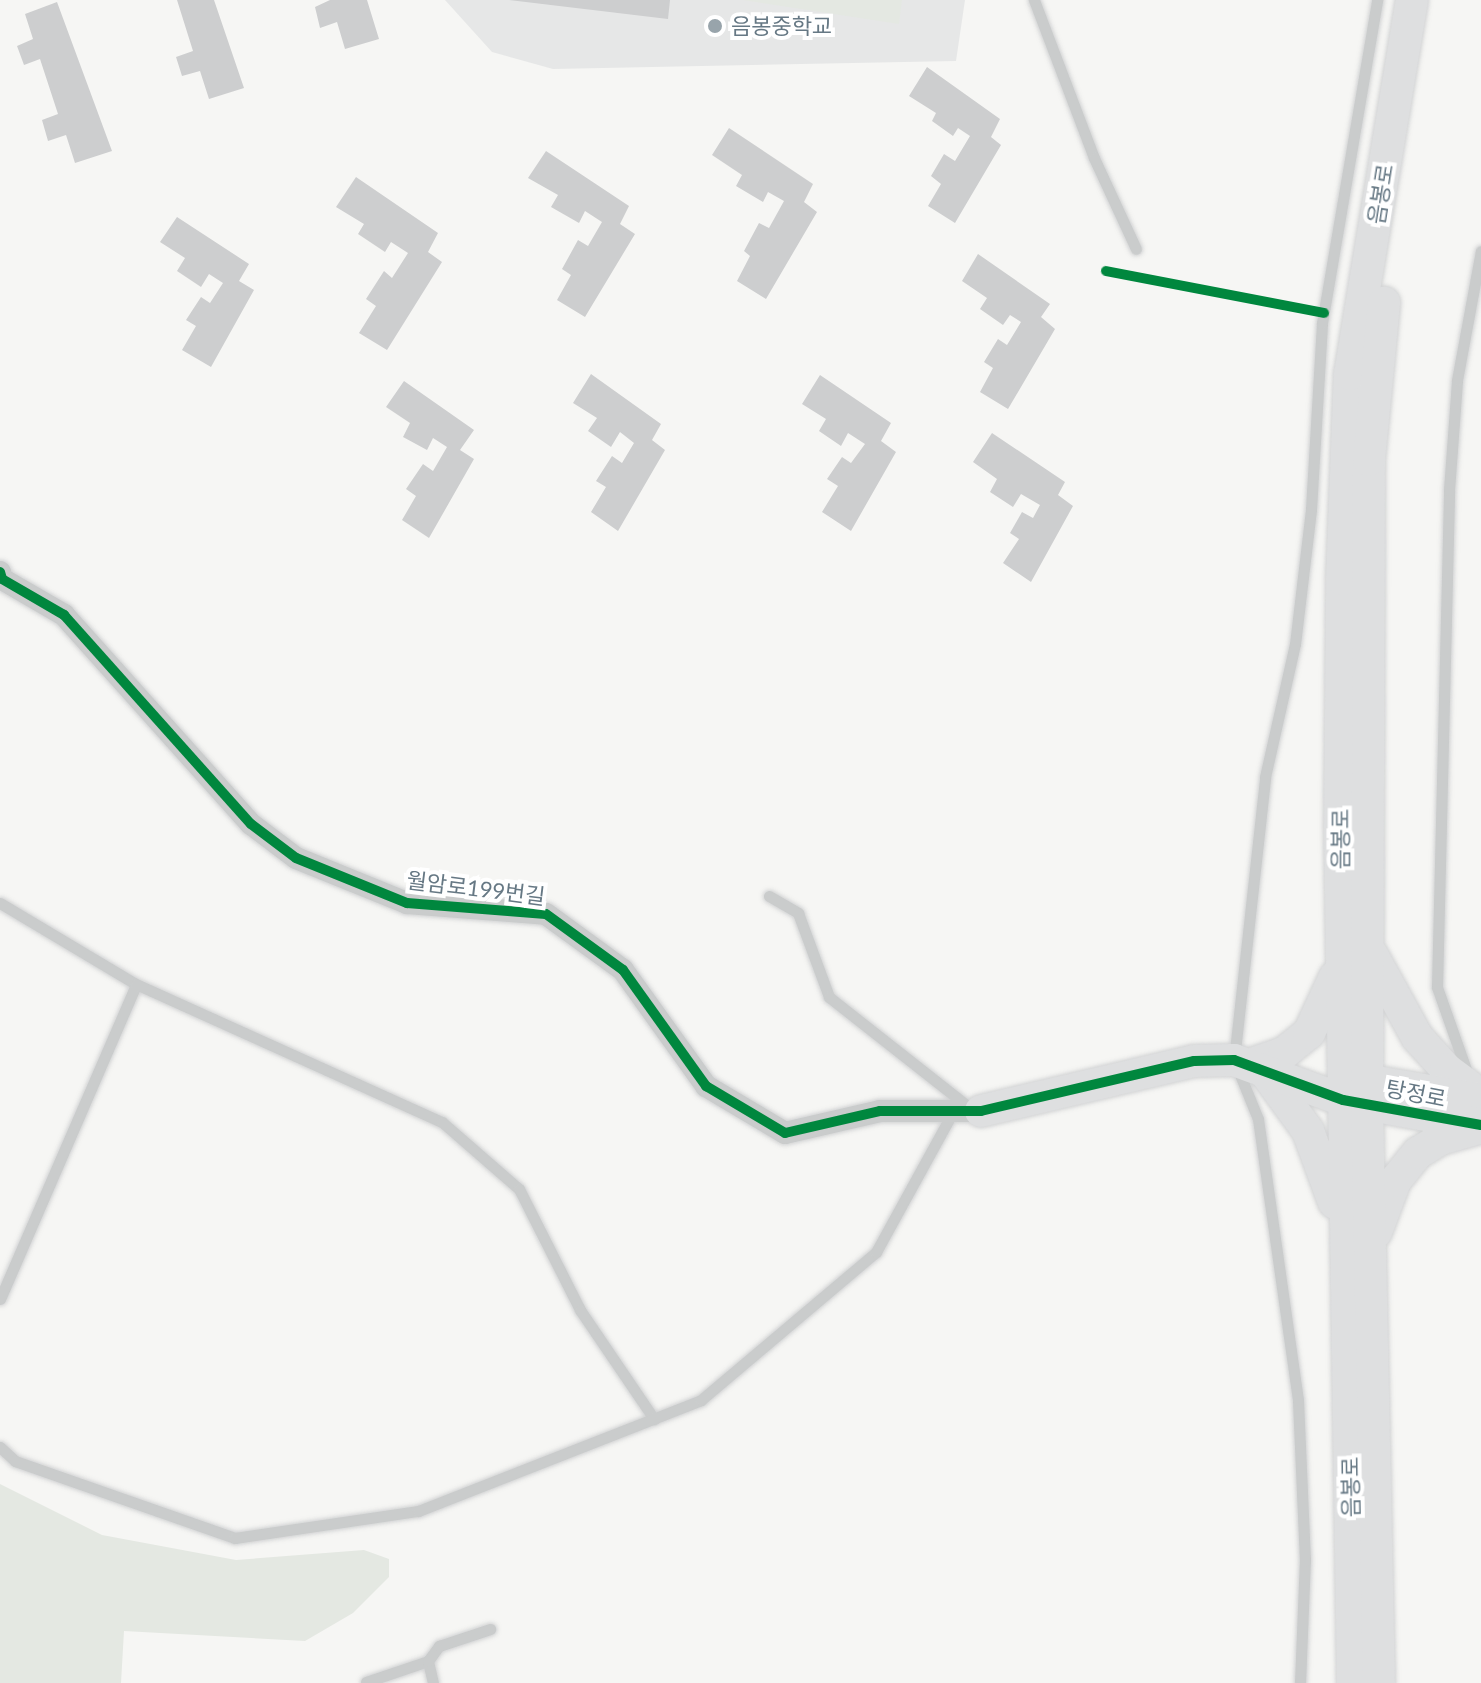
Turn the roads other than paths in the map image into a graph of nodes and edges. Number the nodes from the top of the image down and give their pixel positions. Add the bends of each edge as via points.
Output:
1 (1034, 0) edge
2 (1377, 0) edge
3 (1412, 0) edge
4 (1433, 0) edge
5 (1136, 249) dead end
6 (1481, 251) edge
7 (0, 572) edge
8 (769, 896) dead end
9 (0, 903) edge
10 (1355, 951) junction
11 (136, 984) junction
12 (1255, 1067) junction
13 (1355, 1090) junction
14 (1478, 1095) edge
15 (970, 1111) junction
16 (1481, 1127) edge
17 (1359, 1250) junction
18 (0, 1299) edge
19 (654, 1419) junction
20 (0, 1447) edge
21 (490, 1629) dead end
22 (428, 1661) junction
23 (366, 1682) edge
24 (433, 1683) edge
25 (1300, 1683) edge
26 (1353, 1683) edge
27 (1379, 1683) edge

1 - 5 lane via 1094,158
2 - 12 lane via 1322,323 1311,509 1295,644 1265,777
3 - 10 main road, 음봉로 via 1350,374 1342,579
4 - 10 main road, 음봉로 via 1378,343 1369,460
6 - 14 lane via 1457,380 1449,490 1437,987
7 - 15 street, 월암로199번길 via 2,579 64,615 251,824 296,858 407,903 546,914 623,970 706,1086 785,1133 880,1111
8 - 15 lane via 798,913 829,997
9 - 11 lane
10 - 12 main road via 1309,1033
10 - 13 main road, 음봉로
10 - 14 main road via 1417,1037
11 - 18 lane
11 - 19 lane via 442,1122 519,1189 580,1310
12 - 13 main road
12 - 15 main road via 1194,1061
12 - 17 main road via 1314,1144
12 - 25 lane via 1298,1400 1305,1561
13 - 14 main road, 탕정로
13 - 16 main road, 탕정로
13 - 17 main road, 음봉로
15 - 19 lane via 876,1252 701,1400
16 - 17 main road via 1440,1139 1418,1153 1395,1181
17 - 26 main road, 음봉로
17 - 27 main road, 음봉로
19 - 20 lane via 418,1511 235,1538 15,1461
21 - 22 lane via 439,1646
22 - 23 lane
22 - 24 lane

